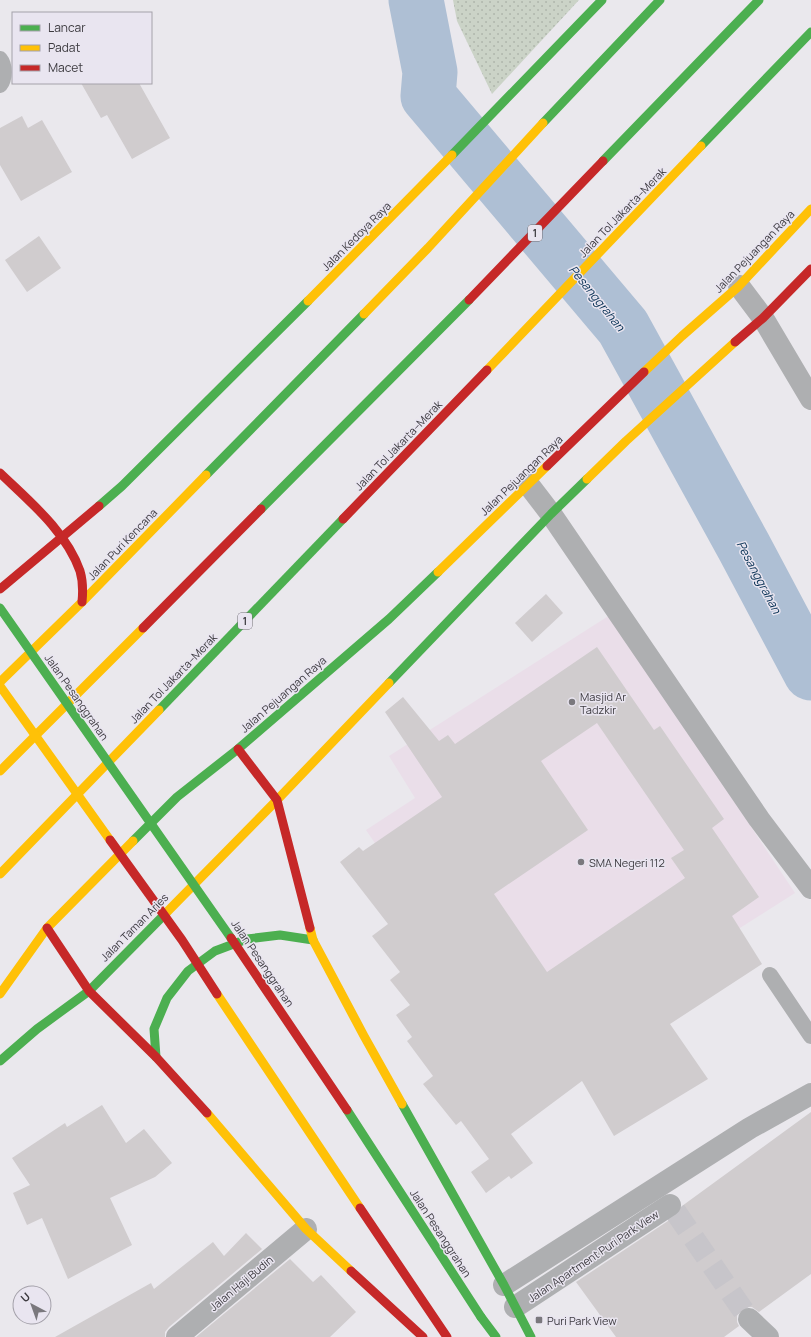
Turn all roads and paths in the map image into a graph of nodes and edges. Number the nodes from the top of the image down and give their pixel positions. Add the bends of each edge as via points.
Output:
1 (602, 0) edge
2 (660, 0) edge
3 (759, 0) edge
4 (811, 32) edge
5 (0, 59) edge
6 (0, 85) edge
7 (811, 209) edge
8 (811, 269) edge
9 (739, 286) junction
10 (763, 318) junction
11 (811, 399) edge
12 (0, 473) edge
13 (528, 484) junction
14 (551, 514) junction
15 (62, 538) junction
16 (0, 589) edge
17 (82, 602) junction
18 (0, 608) edge
19 (0, 682) edge
20 (0, 686) edge
21 (238, 749) junction
22 (0, 771) edge
23 (277, 800) junction
24 (0, 874) edge
25 (811, 888) edge
26 (47, 928) junction
27 (313, 940) junction
28 (770, 975) dead end
29 (89, 991) junction
30 (0, 994) edge
31 (811, 1036) edge
32 (156, 1057) junction
33 (0, 1061) edge
34 (811, 1094) edge
35 (667, 1201) junction
36 (306, 1229) junction
37 (504, 1285) junction
38 (515, 1307) junction
39 (749, 1319) tunnel mouth
40 (177, 1337) edge
41 (423, 1337) edge
42 (447, 1337) edge
43 (496, 1337) edge
44 (531, 1337) edge
45 (768, 1337) edge

1 - 15 main road, Jalan Kedoya Raya via 391,218 122,486
2 - 17 main road, Jalan Puri Kencana via 428,248
3 - 22 main road, 1 via 454,316
4 - 24 main road, Jalan Tol Jakarta–Merak / 1
5 - 6 lane via 3,63 3,81
7 - 9 main road, Jalan Pejuangan Raya
8 - 10 main road
9 - 10 street
9 - 13 main road, Jalan Pejuangan Raya via 682,336
10 - 11 street
10 - 14 main road via 626,441
12 - 15 main road
13 - 14 street
13 - 21 main road, Jalan Pejuangan Raya via 388,619
14 - 23 main road
14 - 25 street via 759,819
15 - 16 main road
15 - 17 main road via 80,571
17 - 19 main road, Jalan Puri Kencana
18 - 43 main road, Jalan Pesanggrahan, bridge via 215,913
20 - 42 main road, bridge via 182,940 309,1134
21 - 23 main road
21 - 26 main road via 176,797
23 - 27 main road
23 - 29 main road, Jalan Taman Aries
26 - 29 main road
26 - 30 main road
27 - 32 main road via 280,935 247,939 215,951 188,971 167,998 154,1029
27 - 37 main road
28 - 31 lane
29 - 32 main road
29 - 33 main road, Jalan Taman Aries via 37,1029
32 - 36 main road via 219,1126
34 - 35 street, Jalan Apartment Puri Park View via 750,1128
35 - 37 street, Jalan Apartment Puri Park View
35 - 38 street, Jalan Apartment Puri Park View
36 - 40 street, Jalan Haji Budin
36 - 41 main road
37 - 38 main road
38 - 44 main road
39 - 45 street

